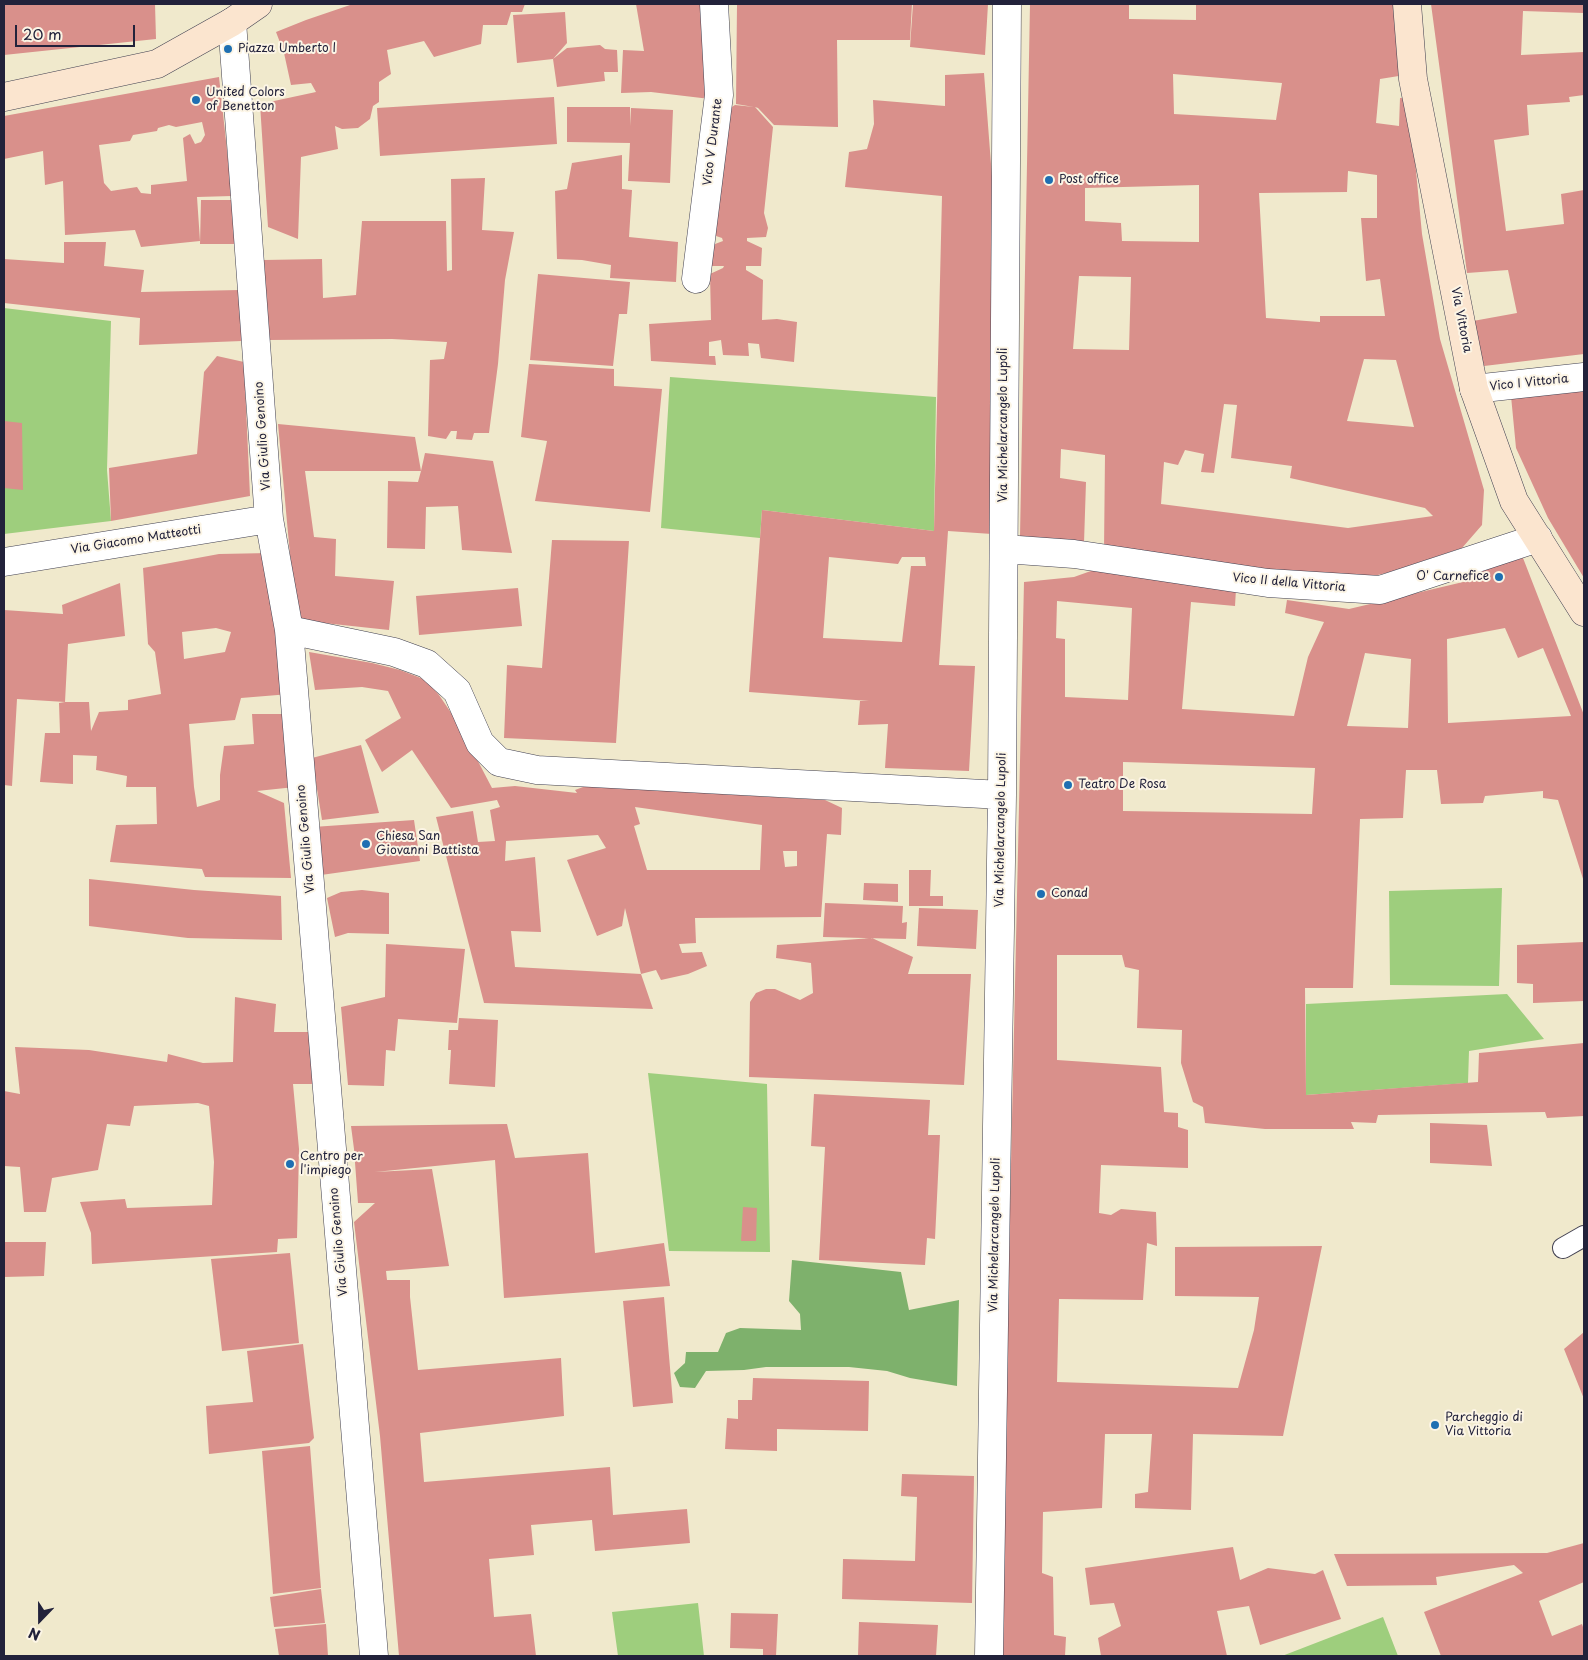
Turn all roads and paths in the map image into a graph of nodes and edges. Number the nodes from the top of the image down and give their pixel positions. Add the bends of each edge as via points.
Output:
1 (258, 4) edge
2 (714, 4) edge
3 (1007, 4) edge
4 (1407, 4) edge
5 (237, 15) edge
6 (4, 97) edge
7 (696, 280) dead end
8 (1584, 377) edge
9 (1474, 388) junction
10 (269, 519) junction
11 (1538, 538) junction
12 (1004, 549) junction
13 (4, 562) edge
14 (1584, 612) edge
15 (289, 630) junction
16 (1002, 795) junction
17 (1584, 1236) edge
18 (1584, 1254) edge
19 (374, 1656) edge
20 (989, 1656) edge

1 - 5 street
2 - 7 street, Vico V Durante via 719,95
3 - 12 street, Via Michelarcangelo Lupoli
4 - 9 street, Via Vittoria via 1413,80
5 - 6 street via 157,64
5 - 10 street, Via Giulio Genoino
8 - 9 street, Vico I Vittoria
9 - 11 street, Via Vittoria via 1514,501
10 - 13 street, Via Giacomo Matteotti
10 - 15 street, Via Giulio Genoino
11 - 12 street, Vico II della Vittoria via 1380,590 1268,583 1074,554
11 - 14 street, Via Vittoria
12 - 16 street, Via Michelarcangelo Lupoli
15 - 16 street via 394,652 426,664 457,691 480,743 499,762 537,770
15 - 19 street, Via Giulio Genoino
16 - 20 street, Via Michelarcangelo Lupoli
17 - 18 lane via 1563,1248

